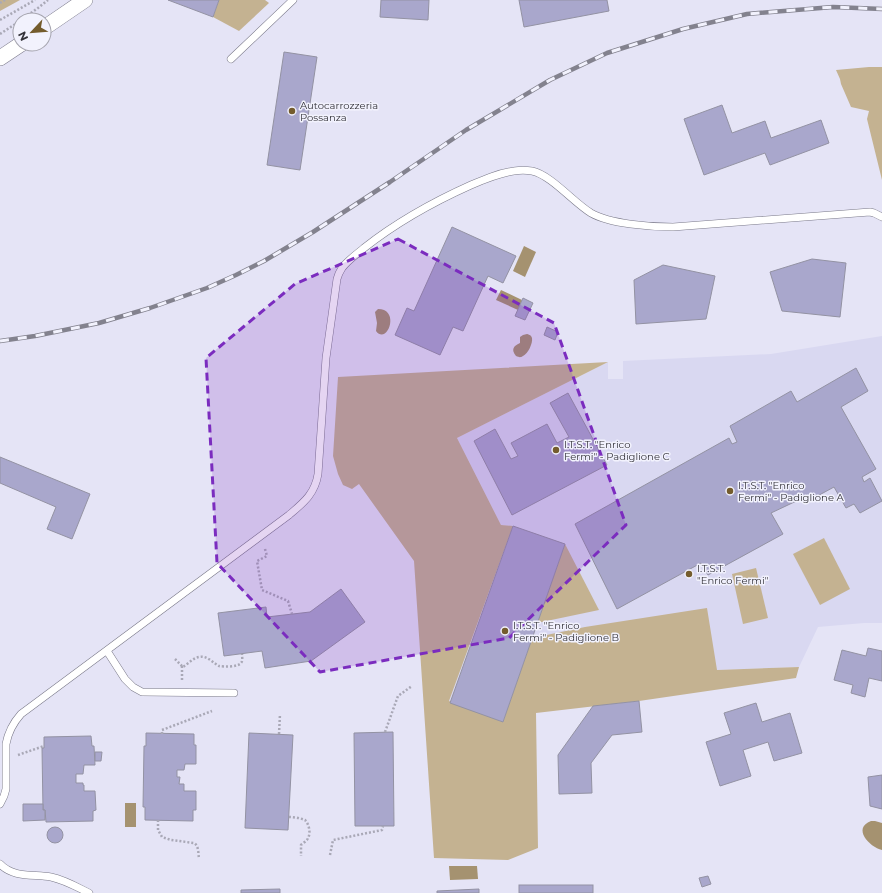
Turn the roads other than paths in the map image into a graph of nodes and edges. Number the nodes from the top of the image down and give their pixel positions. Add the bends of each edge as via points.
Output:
1 (85, 0) edge
2 (293, 0) edge
3 (52, 23) edge
4 (12, 50) edge
5 (0, 58) edge
6 (231, 59) dead end
7 (882, 217) edge
8 (106, 651) junction
9 (234, 693) dead end
10 (0, 804) edge
11 (0, 864) edge
12 (3, 870) edge
13 (90, 893) edge

1 - 3 street
2 - 6 lane
4 - 5 street
7 - 8 lane via 870,212 674,227 649,226 596,215 550,179 521,170 495,176 432,204 387,230 353,257 340,271 326,358 318,474 309,497 260,537
8 - 9 lane via 125,679 142,692
8 - 10 lane via 18,718 7,738 6,789
11 - 12 lane
12 - 13 lane via 51,878

